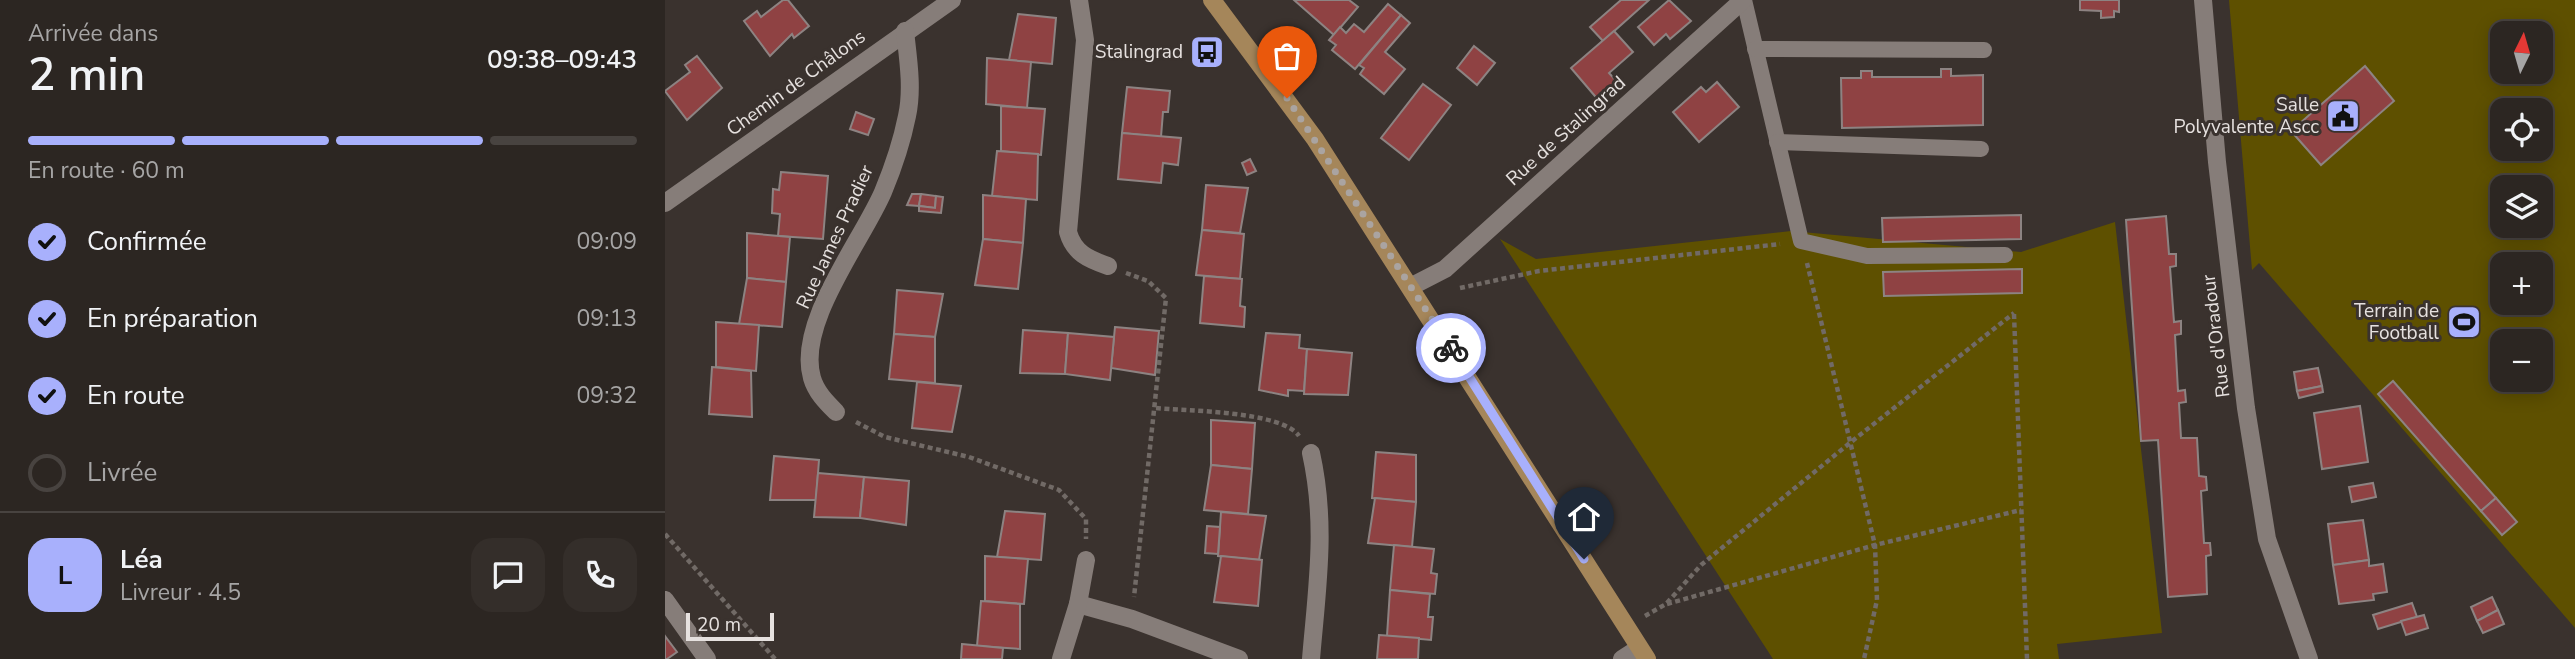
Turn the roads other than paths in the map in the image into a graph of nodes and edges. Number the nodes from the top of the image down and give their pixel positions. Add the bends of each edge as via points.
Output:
1 (952, 0) edge
2 (1079, 0) edge
3 (1212, 0) edge
4 (1744, 0) edge
5 (2203, 0) edge
6 (905, 31) junction
7 (1755, 49) junction
8 (1984, 50) dead end
9 (1777, 142) junction
10 (1981, 149) dead end
11 (665, 203) edge
12 (2005, 255) dead end
13 (1108, 266) road end
14 (1412, 286) junction
15 (837, 412) road end
16 (1311, 453) road end
17 (1086, 561) road end
18 (665, 600) edge
19 (1078, 604) junction
20 (1203, 653) edge
21 (1643, 654) edge
22 (707, 659) edge
23 (1061, 659) edge
24 (1239, 659) edge
25 (1311, 659) edge
26 (1622, 659) edge
27 (2309, 659) edge

1 - 6 street, Chemin de Châlons
2 - 13 street via 1085,40 1068,232 1072,246 1088,259
3 - 14 main road via 1308,129
4 - 7 lane
4 - 14 street, Rue de Stalingrad via 1445,269
5 - 27 street, Rue d'Oradour via 2250,435 2267,540
6 - 11 street, Chemin de Châlons
6 - 15 street, Rue James Pradier via 908,113 902,134 883,191 822,309 814,334 812,377 821,397
7 - 8 lane
7 - 9 lane
9 - 10 lane
9 - 12 lane via 1801,241 1867,256
14 - 21 main road
16 - 25 street via 1322,525
17 - 19 street
18 - 22 street
19 - 20 street via 1132,619
19 - 23 street
20 - 24 street
21 - 26 street

